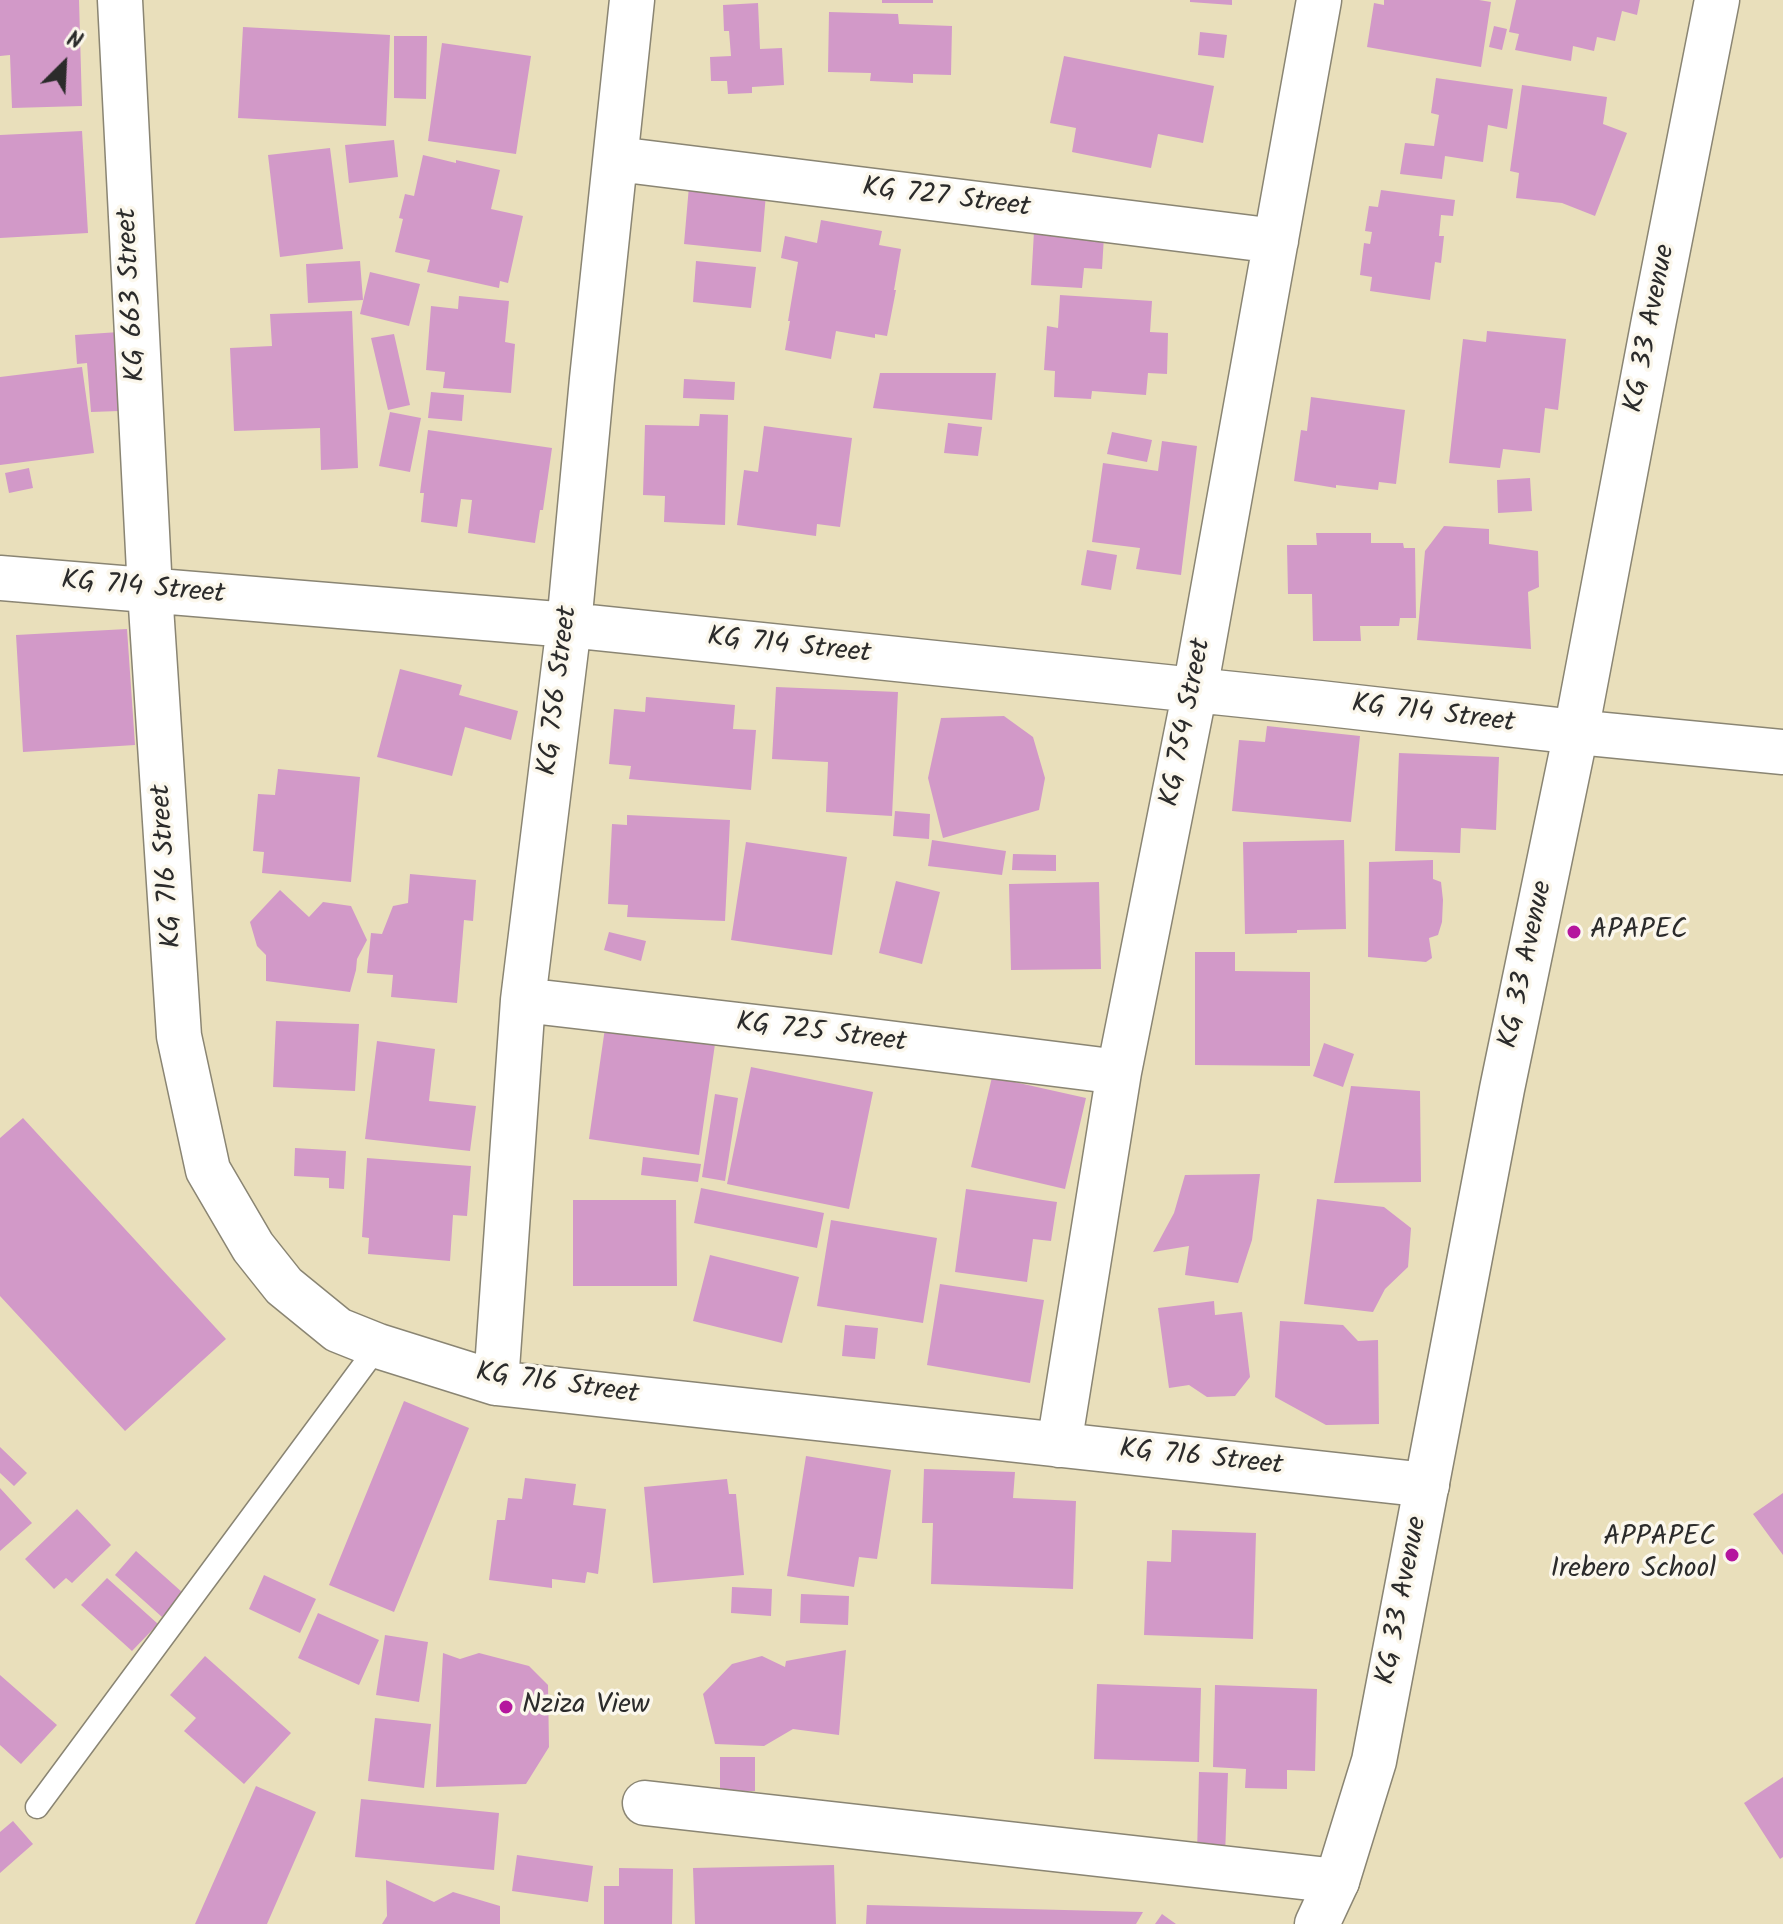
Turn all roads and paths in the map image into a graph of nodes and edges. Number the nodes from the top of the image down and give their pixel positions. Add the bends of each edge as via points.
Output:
1 (120, 0) edge
2 (632, 0) edge
3 (1319, 0) edge
4 (1717, 0) edge
5 (617, 159) junction
6 (1276, 241) junction
7 (0, 578) edge
8 (150, 591) junction
9 (569, 625) junction
10 (1195, 690) junction
11 (1576, 732) junction
12 (1783, 752) edge
13 (523, 1000) junction
14 (1119, 1072) junction
15 (378, 1346) junction
16 (496, 1383) junction
17 (1059, 1445) junction
18 (1427, 1485) junction
19 (645, 1803) dead end
20 (37, 1807) dead end
21 (1337, 1881) junction
22 (1317, 1924) edge

1 - 8 street, KG 663 Street
2 - 5 street, KG 756 Street
3 - 6 street, KG 754 Street
4 - 11 street, KG 33 Avenue
5 - 6 street, KG 727 Street
5 - 9 street, KG 756 Street
6 - 10 street, KG 754 Street
7 - 8 street, KG 714 Street
8 - 9 street, KG 714 Street
8 - 15 street, KG 716 Street via 179,1036 208,1170 253,1247 284,1286 338,1330
9 - 10 street, KG 714 Street
9 - 13 street, KG 756 Street
10 - 11 street, KG 714 Street
10 - 14 street, KG 754 Street
11 - 12 street, KG 714 Street
11 - 18 street, KG 33 Avenue
13 - 14 street, KG 725 Street
13 - 16 street, KG 756 Street
14 - 17 street, KG 754 Street
15 - 16 street, KG 716 Street
15 - 20 lane
16 - 17 street, KG 716 Street
17 - 18 street, KG 716 Street
18 - 21 street, KG 33 Avenue via 1374,1761
19 - 21 street
21 - 22 street, KG 33 Avenue

